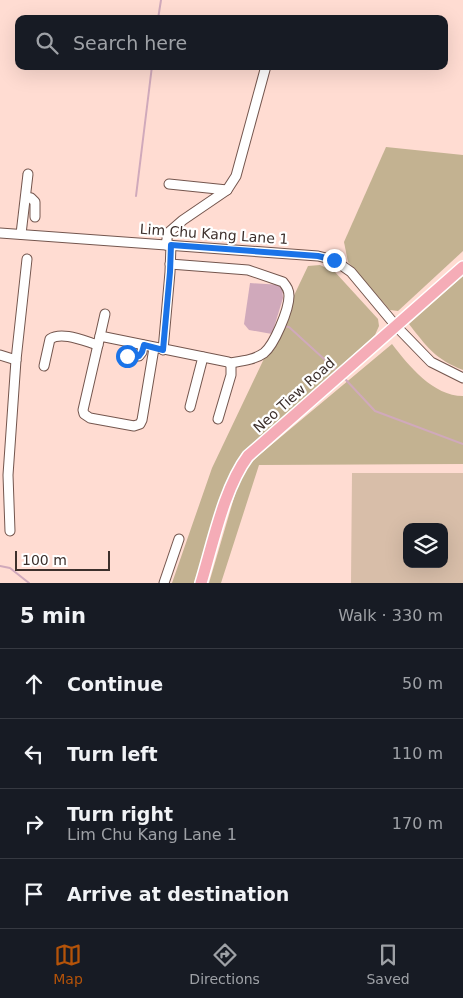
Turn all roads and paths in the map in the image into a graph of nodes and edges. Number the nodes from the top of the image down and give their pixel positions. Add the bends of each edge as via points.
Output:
1 (265, 70) edge
2 (28, 174) dead end
3 (169, 184) dead end
4 (227, 190) junction
5 (26, 197) junction
6 (35, 217) dead end
7 (0, 233) edge
8 (21, 234) junction
9 (169, 245) junction
10 (27, 259) dead end
11 (170, 264) junction
12 (463, 267) edge
13 (105, 314) dead end
14 (396, 326) junction
15 (99, 340) junction
16 (144, 345) junction
17 (159, 349) junction
18 (0, 355) edge
19 (127, 356) dead end
20 (203, 357) junction
21 (16, 360) junction
22 (230, 363) junction
23 (44, 366) dead end
24 (463, 378) edge
25 (190, 407) dead end
26 (218, 419) dead end
27 (4, 475) edge
28 (10, 531) dead end
29 (179, 539) dead end
30 (164, 583) edge
31 (201, 583) edge

1 - 4 street via 236,176
2 - 5 street
3 - 4 street
4 - 9 street via 168,233
5 - 6 street via 35,202
5 - 8 street
7 - 8 street, Lim Chu Kang Lane 1
8 - 9 street, Lim Chu Kang Lane 1
9 - 11 street
9 - 14 street, Lim Chu Kang Lane 1 via 318,256 334,260 351,272
10 - 21 street
11 - 17 street
11 - 22 street via 248,270 283,282 286,286 288,302 271,345 263,354
12 - 14 main road, Neo Tiew Road
13 - 15 street
14 - 24 street, Lim Chu Kang Lane 1 via 431,362
14 - 31 main road, Neo Tiew Road via 248,456 231,485
15 - 16 street
15 - 17 street via 84,414 134,426 142,420
15 - 23 street via 52,337
16 - 17 street
16 - 19 street via 139,356
17 - 20 street
18 - 21 street
20 - 22 street
20 - 25 street
21 - 27 street
22 - 26 street via 231,375
27 - 28 street
29 - 30 street

